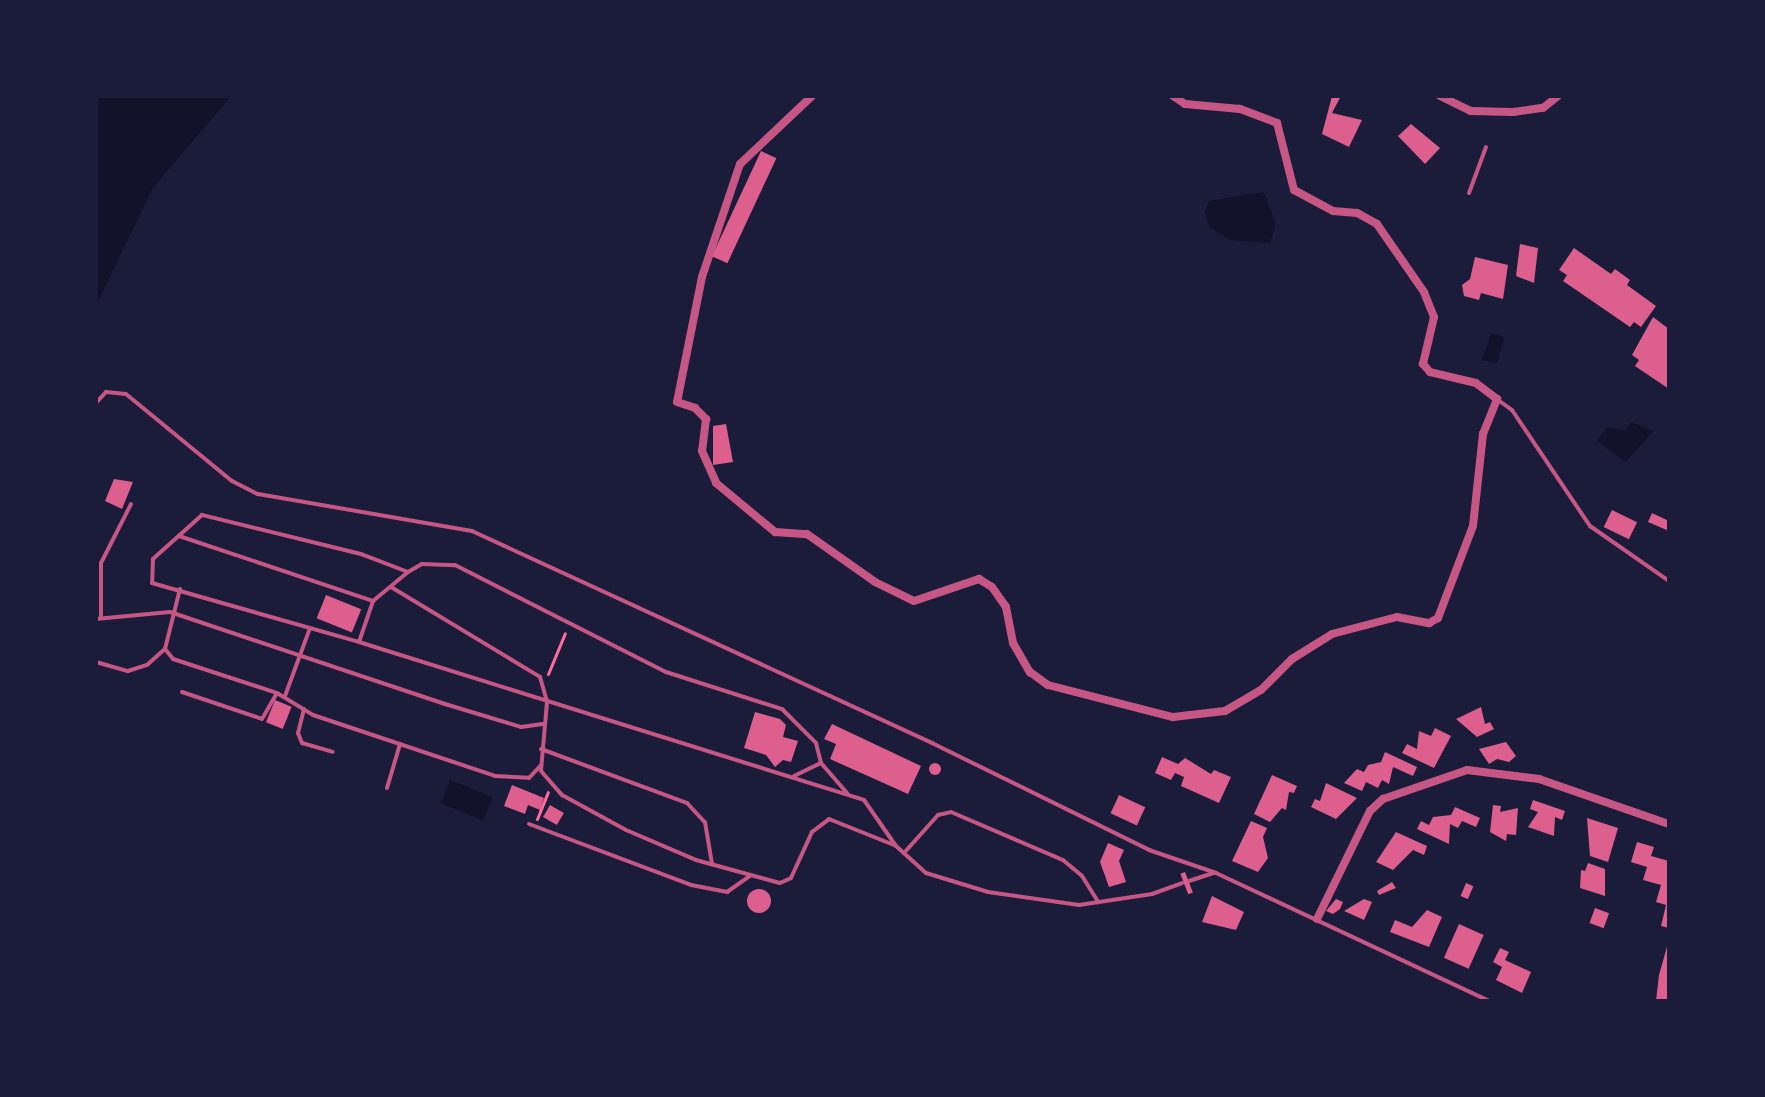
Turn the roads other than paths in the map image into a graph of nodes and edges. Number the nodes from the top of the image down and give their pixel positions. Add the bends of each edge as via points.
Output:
1 (812, 96) edge
2 (1173, 96) edge
3 (1440, 96) edge
4 (1558, 96) edge
5 (1486, 147) dead end
6 (1469, 193) dead end
7 (1497, 399) junction
8 (96, 403) edge
9 (131, 504) dead end
10 (179, 536) junction
11 (408, 572) junction
12 (1669, 581) edge
13 (391, 587) junction
14 (180, 589) junction
15 (373, 601) junction
16 (176, 618) junction
17 (98, 619) edge
18 (310, 628) junction
19 (359, 642) junction
20 (165, 649) junction
21 (297, 657) junction
22 (96, 662) edge
23 (182, 692) dead end
24 (277, 693) junction
25 (285, 696) junction
26 (547, 702) junction
27 (304, 709) junction
28 (543, 724) junction
29 (400, 744) junction
30 (541, 749) junction
31 (333, 752) dead end
32 (821, 763) junction
33 (541, 765) junction
34 (793, 776) junction
35 (387, 788) dead end
36 (848, 795) junction
37 (1669, 824) edge
38 (532, 825) road end
39 (896, 846) junction
40 (904, 853) junction
41 (712, 864) junction
42 (1216, 873) junction
43 (750, 876) junction
44 (1189, 881) dead end
45 (1182, 883) dead end
46 (1098, 902) junction
47 (1317, 919) junction
48 (1489, 1001) edge

1 - 7 street via 740,164 702,277 677,402 706,419 702,451 716,483 747,512 775,532 807,534 875,582 914,601 979,579 1006,607 1013,643 1030,672 1048,685 1173,717 1225,711 1332,634 1397,617 1429,623 1438,618 1473,526 1483,434
2 - 7 street via 1185,104 1240,109 1277,123 1294,190 1333,211 1357,213 1377,224 1424,292 1434,317 1423,364 1430,372 1476,383
3 - 4 street via 1471,111 1513,112 1543,108
5 - 6 lane
7 - 12 lane via 1512,410 1590,526
8 - 42 lane via 106,392 126,394 232,481 258,494 472,531 932,743 1149,850
9 - 17 lane via 101,563
10 - 11 lane via 202,515 361,554
10 - 14 lane via 153,559 152,583
10 - 15 lane
11 - 13 lane
11 - 32 lane via 422,564 455,565 691,682 782,709 816,743
13 - 15 lane
13 - 26 lane via 533,671 544,685
14 - 16 lane
14 - 18 lane
15 - 19 lane
16 - 17 lane via 170,612 137,612
16 - 20 lane
16 - 21 lane
18 - 19 lane
18 - 21 lane
19 - 26 lane
20 - 22 lane via 134,670
20 - 24 lane via 173,659
21 - 25 lane
21 - 28 lane via 521,727
23 - 24 lane via 262,719
24 - 25 lane
25 - 27 lane
26 - 28 lane
26 - 34 lane
27 - 29 lane
27 - 31 lane via 298,733 302,743
28 - 30 lane
29 - 33 lane via 516,779 529,778
29 - 35 lane
30 - 33 lane
30 - 41 lane via 687,803 705,822
32 - 34 lane
32 - 36 lane
33 - 41 lane via 562,795 626,830
34 - 36 lane
36 - 39 lane via 864,800
37 - 47 street via 1539,779 1467,770 1383,799 1370,811
38 - 43 lane via 691,885 727,892
39 - 40 lane
39 - 43 lane via 829,819 812,832 791,878 780,883
40 - 46 lane via 926,873 988,892 1079,905
40 - 46 lane via 938,815 951,812 1063,860 1082,876
41 - 43 lane
42 - 44 lane
42 - 47 lane
45 - 46 lane via 1152,894
47 - 48 lane

